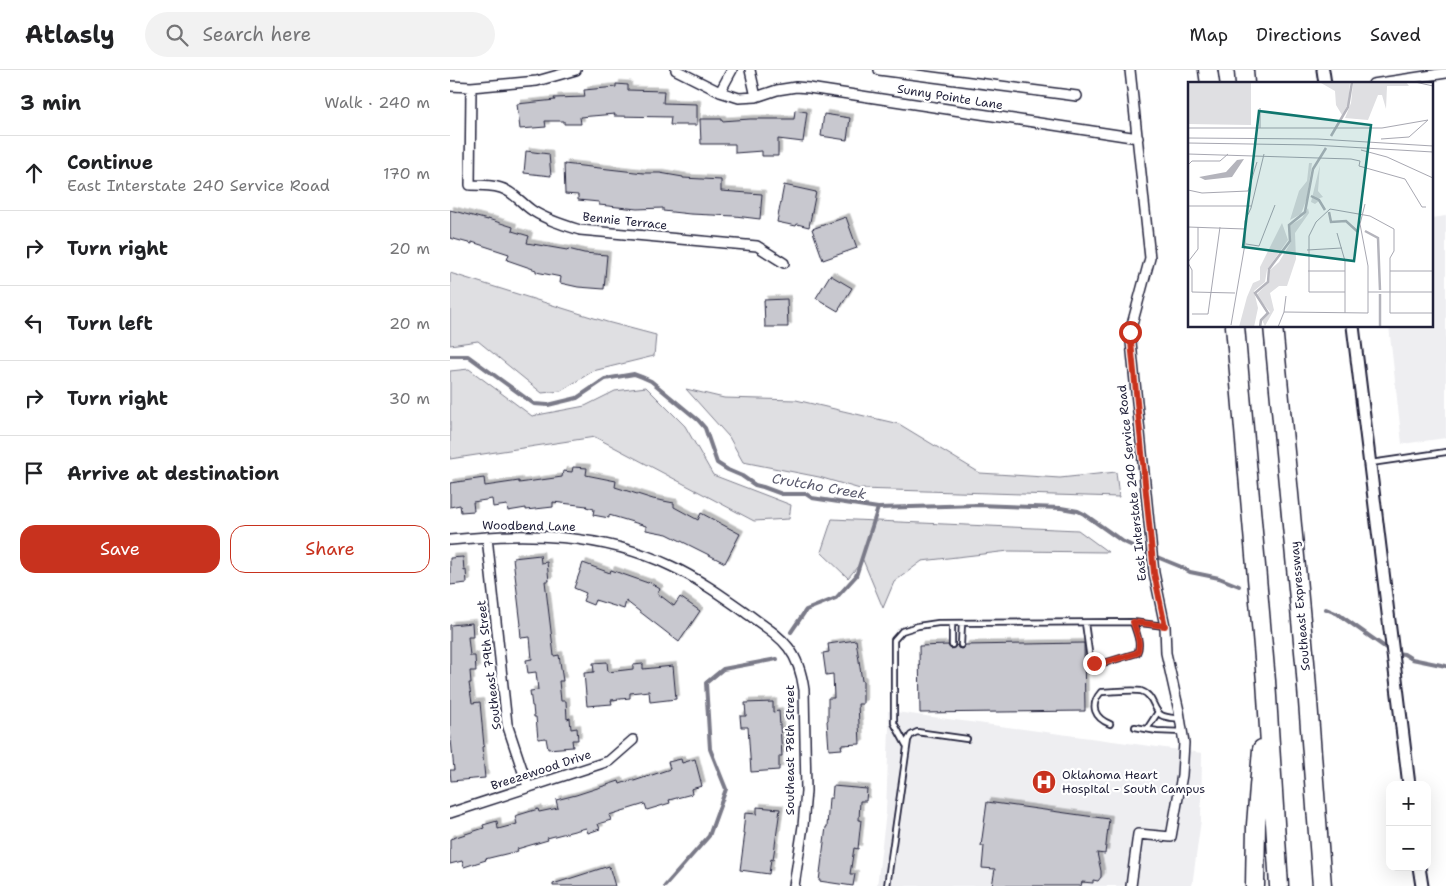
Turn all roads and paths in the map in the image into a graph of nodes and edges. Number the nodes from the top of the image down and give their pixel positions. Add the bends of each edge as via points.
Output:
1 (576, 70) edge
2 (676, 70) edge
3 (732, 70) edge
4 (750, 70) edge
5 (879, 70) edge
6 (1130, 70) edge
7 (1446, 73) edge
8 (1386, 82) edge
9 (450, 86) edge
10 (471, 87) junction
11 (720, 92) junction
12 (1077, 96) dead end
13 (756, 97) junction
14 (1138, 138) junction
15 (784, 263) dead end
16 (1235, 328) edge
17 (1273, 328) edge
18 (1353, 328) edge
19 (1446, 452) edge
20 (1370, 464) junction
21 (487, 537) junction
22 (450, 540) edge
23 (1133, 622) junction
24 (952, 623) junction
25 (962, 623) junction
26 (1085, 623) junction
27 (1165, 626) junction
28 (766, 627) joint
29 (952, 645) dead end
30 (961, 645) dead end
31 (1266, 681) junction
32 (1158, 712) junction
33 (1181, 719) junction
34 (1110, 724) dead end
35 (1135, 727) dead end
36 (1147, 729) junction
37 (1183, 732) junction
38 (968, 739) dead end
39 (633, 740) dead end
40 (906, 745) junction
41 (1408, 781) edge
42 (528, 788) junction
43 (450, 813) edge
44 (1319, 835) junction
45 (1420, 871) edge
46 (794, 886) edge
47 (887, 886) edge
48 (1130, 886) edge
49 (1254, 886) edge
50 (1279, 886) edge
51 (1322, 886) edge
52 (1330, 886) edge
53 (1422, 886) edge

1 - 10 street via 537,81
2 - 11 street, Sunny Pointe Lane
3 - 11 street
4 - 13 street
5 - 12 street
6 - 14 street, East Interstate 240 Service Road
7 - 8 street
9 - 10 street
10 - 15 street, Bennie Terrace via 470,185 500,187 541,216 580,230 757,246
11 - 13 street, Sunny Pointe Lane via 739,98
13 - 14 street, Sunny Pointe Lane via 777,90 809,88
14 - 27 street, East Interstate 240 Service Road via 1150,258 1130,332 1154,573
16 - 31 highway
17 - 44 highway, Southeast Expressway
18 - 20 street
19 - 20 lane
20 - 41 street
21 - 22 street, Woodbend Lane
21 - 28 street, Woodbend Lane via 552,536 629,550 692,577
21 - 42 street, Southeast 79th Street via 507,724
23 - 26 lane
23 - 26 lane via 1139,641 1137,653 1100,664 1090,659
23 - 27 lane
24 - 25 lane
24 - 29 lane
24 - 40 lane via 918,626 902,631 894,640 894,723
25 - 26 lane
25 - 30 lane
27 - 33 street, East Interstate 240 Service Road via 1166,653
28 - 46 street, Southeast 78th Street via 789,647 800,668 803,684 806,791
31 - 49 highway
31 - 50 highway
32 - 33 lane
32 - 34 lane via 1152,699 1140,691 1101,692 1094,708 1096,715
32 - 36 lane
33 - 37 street, East Interstate 240 Service Road
35 - 36 lane
36 - 37 lane
37 - 48 street, East Interstate 240 Service Road via 1182,775 1171,837 1138,834
38 - 40 lane via 917,732 911,735
39 - 42 street, Breezewood Drive via 608,761
40 - 47 lane
42 - 43 street, Breezewood Drive
44 - 51 highway, Southeast Expressway
44 - 52 highway
45 - 53 street

